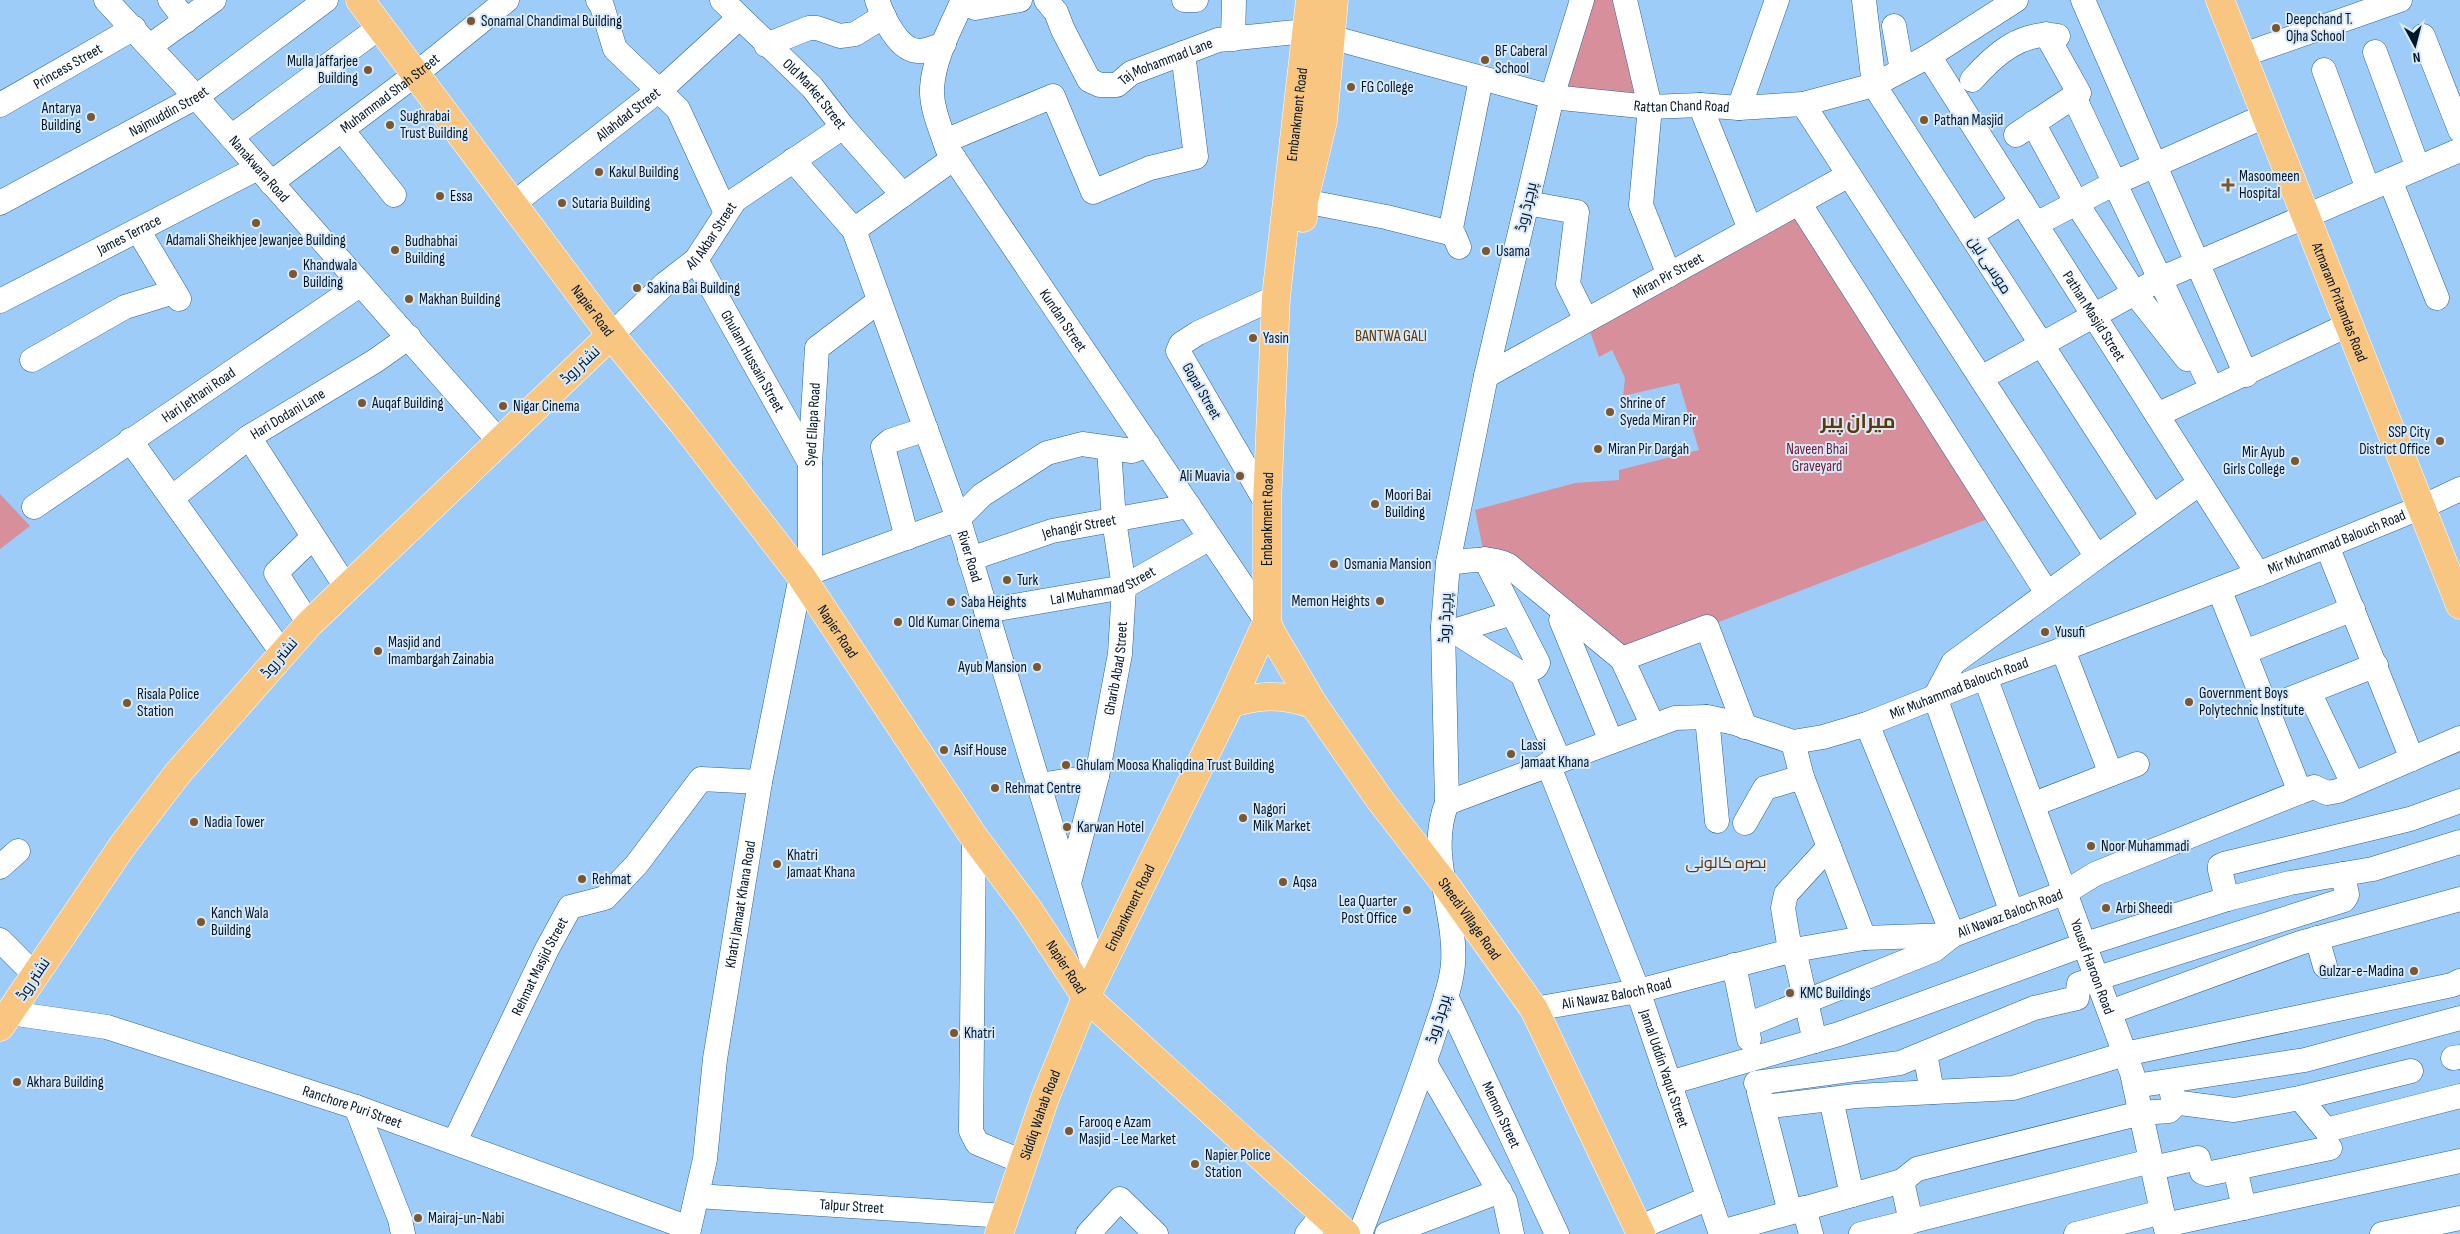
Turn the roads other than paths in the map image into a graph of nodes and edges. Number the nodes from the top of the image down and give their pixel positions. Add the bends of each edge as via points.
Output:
1 (106, 0) edge
2 (170, 0) edge
3 (214, 0) edge
4 (326, 0) edge
5 (360, 0) edge
6 (507, 0) edge
7 (598, 0) edge
8 (722, 0) edge
9 (1020, 0) edge
10 (1046, 0) edge
11 (1184, 0) edge
12 (1196, 0) edge
13 (1234, 0) edge
14 (1310, 0) edge
15 (1334, 0) edge
16 (1582, 0) edge
17 (1625, 0) edge
18 (1776, 0) edge
19 (1864, 0) edge
20 (2084, 0) edge
21 (2220, 0) edge
22 (2400, 0) edge
23 (963, 1) edge
24 (880, 8) edge
25 (1994, 8) edge
26 (739, 18) junction
27 (186, 21) junction
28 (1894, 26) dead end
29 (380, 27) junction
30 (1318, 34) junction
31 (2423, 36) dead end
32 (142, 37) junction
33 (1233, 39) junction
34 (2015, 41) junction
35 (944, 44) junction
36 (766, 45) junction
37 (2375, 52) dead end
38 (1183, 53) junction
39 (2243, 55) junction
40 (1929, 56) junction
41 (1902, 70) junction
42 (2324, 70) dead end
43 (416, 74) junction
44 (1481, 79) junction
45 (1972, 80) dead end
46 (1874, 85) junction
47 (658, 89) junction
48 (196, 97) junction
49 (1552, 97) junction
50 (2074, 97) junction
51 (1803, 104) junction
52 (0, 105) edge
53 (1700, 105) junction
54 (1650, 107) junction
55 (1739, 108) junction
56 (2267, 115) junction
57 (843, 127) junction
58 (342, 130) junction
59 (2460, 130) edge
60 (231, 138) junction
61 (950, 149) junction
62 (2460, 150) edge
63 (793, 160) junction
64 (2155, 165) junction
65 (2418, 168) junction
66 (1849, 175) junction
67 (265, 176) junction
68 (2390, 180) junction
69 (2115, 183) junction
70 (2368, 189) junction
71 (394, 194) dead end
72 (903, 195) junction
73 (1304, 201) junction
74 (2022, 202) junction
75 (0, 203) edge
76 (1527, 203) junction
77 (1799, 203) junction
78 (513, 204) junction
79 (2077, 204) junction
80 (726, 213) junction
81 (2305, 215) junction
82 (2036, 224) junction
83 (138, 230) junction
84 (854, 230) junction
85 (1750, 230) junction
86 (1971, 235) junction
87 (696, 260) junction
88 (2197, 263) junction
89 (1669, 274) junction
90 (2160, 279) junction
91 (361, 284) junction
92 (2134, 292) junction
93 (1276, 297) junction
94 (2437, 298) dead end
95 (879, 300) junction
96 (0, 301) edge
97 (2094, 315) junction
98 (1586, 320) junction
99 (2350, 324) junction
100 (611, 335) junction
101 (409, 337) junction
102 (2042, 344) junction
103 (32, 360) dead end
104 (2246, 375) junction
105 (1486, 376) junction
106 (1981, 378) junction
107 (2212, 390) junction
108 (2157, 415) junction
109 (926, 429) junction
110 (249, 437) junction
111 (130, 440) junction
112 (499, 441) junction
113 (1148, 445) junction
114 (1109, 449) junction
115 (810, 463) junction
116 (2200, 483) junction
117 (2460, 489) edge
118 (173, 497) junction
119 (1268, 504) junction
120 (1189, 506) junction
121 (34, 507) dead end
122 (2422, 507) junction
123 (2153, 517) junction
124 (958, 519) junction
125 (1114, 520) junction
126 (313, 537) junction
127 (908, 538) junction
128 (1210, 538) junction
129 (2327, 546) junction
130 (2097, 557) junction
131 (970, 559) junction
132 (1485, 559) junction
133 (1448, 563) junction
134 (2258, 574) junction
135 (801, 576) junction
136 (346, 587) junction
137 (1124, 587) junction
138 (2220, 589) junction
139 (2047, 593) junction
140 (2460, 605) edge
141 (2353, 609) junction
142 (986, 611) junction
143 (1564, 612) junction
144 (1512, 614) junction
145 (309, 624) junction
146 (1269, 627) junction
147 (1449, 629) junction
148 (2063, 650) junction
149 (2244, 652) junction
150 (283, 654) junction
151 (1622, 659) junction
152 (2376, 665) junction
153 (1522, 674) junction
154 (1985, 677) junction
155 (2309, 692) junction
156 (1935, 697) junction
157 (1230, 704) junction
158 (1314, 705) junction
159 (2267, 708) junction
160 (1707, 717) junction
161 (1867, 724) junction
162 (1653, 726) junction
163 (1745, 727) junction
164 (2460, 738) edge
165 (1611, 741) junction
166 (1793, 742) junction
167 (2412, 758) junction
168 (1554, 762) junction
169 (2137, 764) dead end
170 (2111, 774) junction
171 (1097, 776) junction
172 (1802, 777) junction
173 (760, 782) junction
174 (2353, 784) junction
175 (1039, 785) junction
176 (2300, 792) junction
177 (2460, 801) edge
178 (1447, 803) junction
179 (2034, 804) junction
180 (1717, 821) dead end
181 (1744, 823) dead end
182 (974, 837) junction
183 (2460, 842) edge
184 (1829, 847) junction
185 (2283, 850) junction
186 (18, 851) dead end
187 (0, 867) edge
188 (2343, 874) junction
189 (1069, 883) junction
190 (2290, 883) junction
191 (1445, 884) junction
192 (2066, 892) junction
193 (2227, 899) junction
194 (2460, 899) edge
195 (2012, 913) junction
196 (1953, 935) junction
197 (1864, 938) junction
198 (2317, 938) junction
199 (0, 940) edge
200 (2086, 944) junction
201 (1792, 950) junction
202 (1734, 965) junction
203 (2325, 966) dead end
204 (35, 975) junction
205 (2098, 977) junction
206 (2460, 981) edge
207 (1091, 986) junction
208 (1638, 990) junction
209 (1446, 996) junction
210 (1806, 1002) junction
211 (1534, 1010) junction
212 (2110, 1012) junction
213 (2460, 1018) edge
214 (5, 1020) edge
215 (1747, 1025) junction
216 (1815, 1041) junction
217 (1924, 1053) junction
218 (2125, 1054) junction
219 (1751, 1060) junction
220 (2305, 1060) junction
221 (1425, 1063) junction
222 (1893, 1064) junction
223 (2411, 1071) dead end
224 (1669, 1083) junction
225 (1756, 1083) junction
226 (2135, 1086) junction
227 (1932, 1092) junction
228 (2172, 1092) junction
229 (1899, 1094) junction
230 (2306, 1096) junction
231 (2460, 1096) edge
232 (1830, 1099) junction
233 (356, 1107) junction
234 (1763, 1107) junction
235 (2141, 1113) junction
236 (2328, 1139) junction
237 (455, 1141) junction
238 (2460, 1161) edge
239 (1023, 1162) junction
240 (2152, 1165) junction
241 (2235, 1168) junction
242 (1902, 1181) junction
243 (1534, 1185) junction
244 (2339, 1188) junction
245 (1852, 1195) junction
246 (697, 1196) junction
247 (1503, 1196) junction
248 (1709, 1198) junction
249 (2244, 1208) junction
250 (1797, 1210) junction
251 (1324, 1213) junction
252 (2460, 1218) edge
253 (1911, 1222) junction
254 (2165, 1224) edge
255 (1002, 1225) edge
256 (1640, 1231) edge
257 (686, 1232) edge
258 (1721, 1233) edge
259 (403, 1234) edge
260 (1088, 1234) edge
261 (1156, 1234) edge
262 (1307, 1234) edge
263 (1346, 1234) edge
264 (1360, 1234) edge
265 (1387, 1234) edge
266 (1512, 1234) edge
267 (1557, 1234) edge
268 (1810, 1234) edge
269 (1861, 1234) edge
270 (2076, 1234) edge
271 (2382, 1234) edge

1 - 32 street, Nanakwara Road
2 - 27 street
3 - 27 street, Princess Street
4 - 48 street, Najmuddin Street
5 - 29 main road, Napier Road
6 - 43 street, Muhammad Shah Street
7 - 47 street via 616,48
8 - 26 street, Old Market Street
9 - 23 street via 975,8
10 - 38 street, Taj Mohammad Lane via 1056,12 1089,80 1100,86 1117,85 1132,73
11 - 12 street
13 - 33 street
14 - 30 main road, Embankment Road
15 - 30 main road, Embankment Road
16 - 49 street, پرچرڈ روڈ
17 - 54 street
18 - 55 street
19 - 46 street, موسی لین
20 - 64 street
21 - 39 main road, Atmaram Pritamdas Road
22 - 39 street
23 - 35 street, Kundan Street
24 - 35 street via 900,43 919,51
24 - 36 street via 855,34 840,36 813,20 809,28
25 - 34 street
25 - 40 street, Rattan Chand Road
26 - 36 street, Old Market Street
26 - 47 street, Allahdad Street
27 - 32 street, Princess Street
28 - 41 street
29 - 43 main road, Napier Road
29 - 60 street
30 - 33 street, Taj Mohammad Lane
30 - 44 street, Rattan Chand Road
30 - 73 main road, Embankment Road via 1323,121
30 - 93 main road, Embankment Road
31 - 59 street
32 - 48 street, Nanakwara Road
32 - 52 street, Princess Street
33 - 38 street, Taj Mohammad Lane via 1218,40
34 - 45 street
34 - 50 street via 2052,35 2079,94
35 - 61 street, Kundan Street via 932,88 935,113
36 - 57 street, Old Market Street via 812,88
37 - 65 street
38 - 61 street via 1196,157 1150,168 1093,192 1053,96
39 - 56 main road, Atmaram Pritamdas Road
40 - 41 street, Rattan Chand Road
40 - 74 street, Pathan Masjid Street
41 - 46 street, Rattan Chand Road
42 - 70 street
43 - 58 street, Muhammad Shah Street
43 - 78 main road, Napier Road
44 - 49 street, Rattan Chand Road
44 - 73 street via 1455,240 1386,217
46 - 51 street, Rattan Chand Road
46 - 86 street, موسی لین
47 - 78 street, Allahdad Street
47 - 80 street via 678,109
48 - 60 street, Nanakwara Road
48 - 75 street, Najmuddin Street
49 - 54 street, Rattan Chand Road
49 - 76 street, پرچرڈ روڈ
50 - 69 street
50 - 79 street via 2025,129
51 - 55 street, Rattan Chand Road
51 - 66 street
53 - 54 street, Rattan Chand Road
53 - 55 street, Rattan Chand Road
53 - 85 street
54 - 89 street via 1641,205
56 - 64 street
56 - 81 main road, Atmaram Pritamdas Road
57 - 63 street, Ali Akbar Street
57 - 72 street, Old Market Street
58 - 67 street, Muhammad Shah Street
58 - 71 street
60 - 67 street, Nanakwara Road
61 - 72 street
61 - 113 street, Kundan Street
62 - 65 street
63 - 80 street, Ali Akbar Street via 735,200
63 - 84 street, River Road
64 - 69 street
64 - 88 street
65 - 68 street
66 - 77 street, Miran Pir Street
66 - 106 street
67 - 83 street, James Terrace
67 - 91 street, Nanakwara Road
68 - 70 street
68 - 94 street
69 - 79 street
69 - 90 street
70 - 81 street
72 - 84 street
73 - 146 main road, Embankment Road via 1277,481
74 - 82 street, Pathan Masjid Street
74 - 86 street
76 - 98 street via 1577,212 1568,284
76 - 105 street, پرچرڈ روڈ
77 - 85 street, Miran Pir Street
77 - 139 street
78 - 100 main road, Napier Road
79 - 82 street
79 - 92 street
80 - 87 street, Ali Akbar Street
81 - 88 street
81 - 99 main road, Atmaram Pritamdas Road
82 - 97 street, Pathan Masjid Street
83 - 96 street, James Terrace
83 - 103 street via 175,294 125,307
84 - 95 street, River Road
85 - 89 street, Miran Pir Street
86 - 102 street, موسی لین
87 - 100 street, Ali Akbar Street via 665,284
87 - 115 street, Ghulam Hussain Street
88 - 90 street
88 - 104 street
89 - 98 street, Miran Pir Street
90 - 92 street
90 - 107 street
91 - 101 street, Nanakwara Road
91 - 111 street, Hari Jethani Road
92 - 97 street
92 - 107 street
93 - 119 main road, Embankment Road
93 - 119 street, Gopal Street via 1198,334 1181,344 1178,351
95 - 109 street, River Road
95 - 115 street, Syed Ellapa Road via 817,348
97 - 102 street
97 - 108 street, Pathan Masjid Street
98 - 105 street, Miran Pir Street
99 - 104 street
99 - 122 main road, Atmaram Pritamdas Road
100 - 112 main road, نشتر روڈ
100 - 135 main road, Napier Road
101 - 110 street, Hari Dodani Lane
101 - 112 street, Nanakwara Road
102 - 106 street
102 - 123 street, موسی لین
104 - 107 street
105 - 133 street, پرچرڈ روڈ
106 - 130 street
107 - 108 street
108 - 116 street, Pathan Masjid Street
109 - 124 street, River Road
109 - 127 street via 890,441 883,447
110 - 118 street, Hari Dodani Lane
110 - 126 street
111 - 118 street
111 - 121 street, Hari Jethani Road
112 - 136 main road, نشتر روڈ
113 - 114 street via 1132,451
113 - 120 street, Kundan Street
114 - 124 street via 1082,444 1047,453 982,495
114 - 125 street, Gharib Abad Street
115 - 135 street, Syed Ellapa Road via 810,559
116 - 123 street
116 - 134 street, Pathan Masjid Street
117 - 122 street, Mir Muhammad Balouch Road
118 - 150 street
119 - 146 main road, Embankment Road
120 - 125 street, Jehangir Street
120 - 128 street, Kundan Street
122 - 129 street, Mir Muhammad Balouch Road
122 - 140 main road, Atmaram Pritamdas Road
123 - 130 street
124 - 127 street
124 - 131 street, River Road
125 - 131 street, Jehangir Street via 1052,531
125 - 137 street, Gharib Abad Street
126 - 136 street
126 - 145 street via 276,573
127 - 135 street
128 - 137 street, Lal Muhammad Street
128 - 146 street, Kundan Street
129 - 134 street, Mir Muhammad Balouch Road
129 - 141 street
130 - 139 street
131 - 142 street, River Road
132 - 133 street
132 - 143 street via 1508,565
132 - 144 street
133 - 147 street, پرچرڈ روڈ
134 - 138 street, Mir Muhammad Balouch Road
135 - 173 street, Khatri Jamaat Khana Road
135 - 182 main road, Napier Road
136 - 145 main road, نشتر روڈ
137 - 142 street, Lal Muhammad Street
137 - 171 street, Gharib Abad Street via 1120,654
138 - 148 street, Mir Muhammad Balouch Road
138 - 149 street
139 - 156 street via 1953,663
141 - 149 street
141 - 152 street
142 - 175 street, River Road
143 - 151 street
143 - 165 street via 1561,620
144 - 147 street
144 - 153 street via 1538,663
145 - 150 main road, نشتر روڈ
146 - 157 main road, Embankment Road
146 - 158 main road, Sheedi Village Road
147 - 153 street
147 - 178 street, پرچرڈ روڈ
148 - 154 street, Mir Muhammad Balouch Road
148 - 170 street
149 - 159 street
150 - 204 main road, نشتر روڈ via 178,773
151 - 162 street
151 - 163 street via 1707,627
152 - 155 street
152 - 167 street
153 - 168 street, Jamal Uddin Yaqut Street
154 - 156 street, Mir Muhammad Balouch Road
154 - 179 street, Yousuf Haroon Road
155 - 159 street
155 - 174 street
156 - 161 street, Mir Muhammad Balouch Road
156 - 195 street
157 - 158 main road via 1277,695
157 - 207 main road, Embankment Road
158 - 191 main road, Sheedi Village Road via 1380,800
159 - 176 street
160 - 162 street, Mir Muhammad Balouch Road via 1675,718
160 - 163 street, Mir Muhammad Balouch Road
160 - 180 street
161 - 166 street, Mir Muhammad Balouch Road
161 - 196 street
162 - 165 street, Mir Muhammad Balouch Road
163 - 166 street, Mir Muhammad Balouch Road
164 - 167 street, Ali Nawaz Baloch Road
165 - 168 street, Mir Muhammad Balouch Road
166 - 172 street
167 - 174 street, Ali Nawaz Baloch Road
168 - 178 street, Mir Muhammad Balouch Road
168 - 208 street, Jamal Uddin Yaqut Street
169 - 170 street
170 - 179 street
171 - 175 street
171 - 189 street, Gharib Abad Street
172 - 181 street via 1765,788
172 - 184 street
173 - 237 street, Rehmat Masjid Street via 701,779 636,864 605,898 570,907
173 - 246 street, Khatri Jamaat Khana Road via 715,1059 705,1159
174 - 176 street, Ali Nawaz Baloch Road via 2327,794 2314,787
175 - 189 street, River Road
176 - 192 street, Ali Nawaz Baloch Road via 2096,874
177 - 185 street via 2410,820
178 - 191 street, پرچرڈ روڈ via 1439,842
179 - 192 street, Yousuf Haroon Road
182 - 207 main road, Napier Road via 1028,910
182 - 239 street via 971,1130 978,1143
183 - 188 street via 2373,869
184 - 197 street
184 - 201 street via 1786,894 1783,902
185 - 190 street
185 - 193 street via 2220,866
186 - 187 street
188 - 190 street
188 - 205 street via 2347,895 2344,900
189 - 207 street, River Road
190 - 193 street
191 - 209 street, پرچرڈ روڈ via 1453,964
191 - 211 main road, Sheedi Village Road
192 - 195 street, Ali Nawaz Baloch Road
192 - 200 street, Yousuf Haroon Road
193 - 200 street
194 - 198 street
195 - 196 street, Ali Nawaz Baloch Road
196 - 197 street, Ali Nawaz Baloch Road
196 - 210 street via 1934,950
197 - 201 street, Ali Nawaz Baloch Road
198 - 203 street
198 - 212 street
199 - 204 street
200 - 205 street, Yousuf Haroon Road
200 - 216 street
201 - 202 street, Ali Nawaz Baloch Road
201 - 210 street
202 - 208 street, Ali Nawaz Baloch Road
202 - 215 street
204 - 214 main road, نشتر روڈ
205 - 212 street, Yousuf Haroon Road
205 - 217 street via 2079,984 2077,998 2034,1008
206 - 218 street
207 - 239 main road, Siddiq Wahab Road via 1045,1098
207 - 251 main road, Napier Road
208 - 211 street, Ali Nawaz Baloch Road
208 - 224 street, Jamal Uddin Yaqut Street
209 - 221 street, پرچرڈ روڈ
209 - 243 street, Memon Street
210 - 215 street
210 - 216 street
211 - 256 main road, Sheedi Village Road
212 - 218 street, Yousuf Haroon Road
213 - 220 street
214 - 233 street, Ranchore Puri Street via 107,1027
215 - 219 street
216 - 219 street
217 - 222 street
217 - 227 street
218 - 226 street, Yousuf Haroon Road
218 - 227 street via 2013,1088
219 - 224 street
219 - 225 street
220 - 228 street
220 - 230 street
221 - 247 street
221 - 264 street, پرچرڈ روڈ
222 - 225 street
222 - 229 street
223 - 230 street
224 - 248 street, Jamal Uddin Yaqut Street
225 - 234 street
226 - 228 street
226 - 235 street, Yousuf Haroon Road
227 - 229 street
228 - 230 street via 2234,1110
228 - 235 street via 2174,1106 2169,1111
229 - 232 street
230 - 236 street
231 - 236 street
232 - 234 street
232 - 245 street
233 - 237 street, Ranchore Puri Street
233 - 259 street
234 - 250 street
235 - 240 street, Yousuf Haroon Road
235 - 242 street via 1917,1168
236 - 241 street
236 - 244 street
237 - 257 street, Ranchore Puri Street
238 - 244 street
239 - 255 main road, Siddiq Wahab Road
240 - 241 street via 2197,1158 2204,1174
240 - 253 street
240 - 254 street, Yousuf Haroon Road
241 - 249 street
242 - 245 street
242 - 253 street
243 - 247 street
243 - 267 street, Memon Street
244 - 249 street
245 - 250 street
246 - 255 street, Talpur Street
246 - 257 street, Khatri Jamaat Khana Road
247 - 265 street
247 - 266 street
248 - 256 street
248 - 258 street, Jamal Uddin Yaqut Street
249 - 254 street
250 - 258 street
250 - 268 street
251 - 262 street
251 - 263 main road, Napier Road
252 - 271 street
253 - 269 street
254 - 270 street
260 - 261 street via 1120,1199

